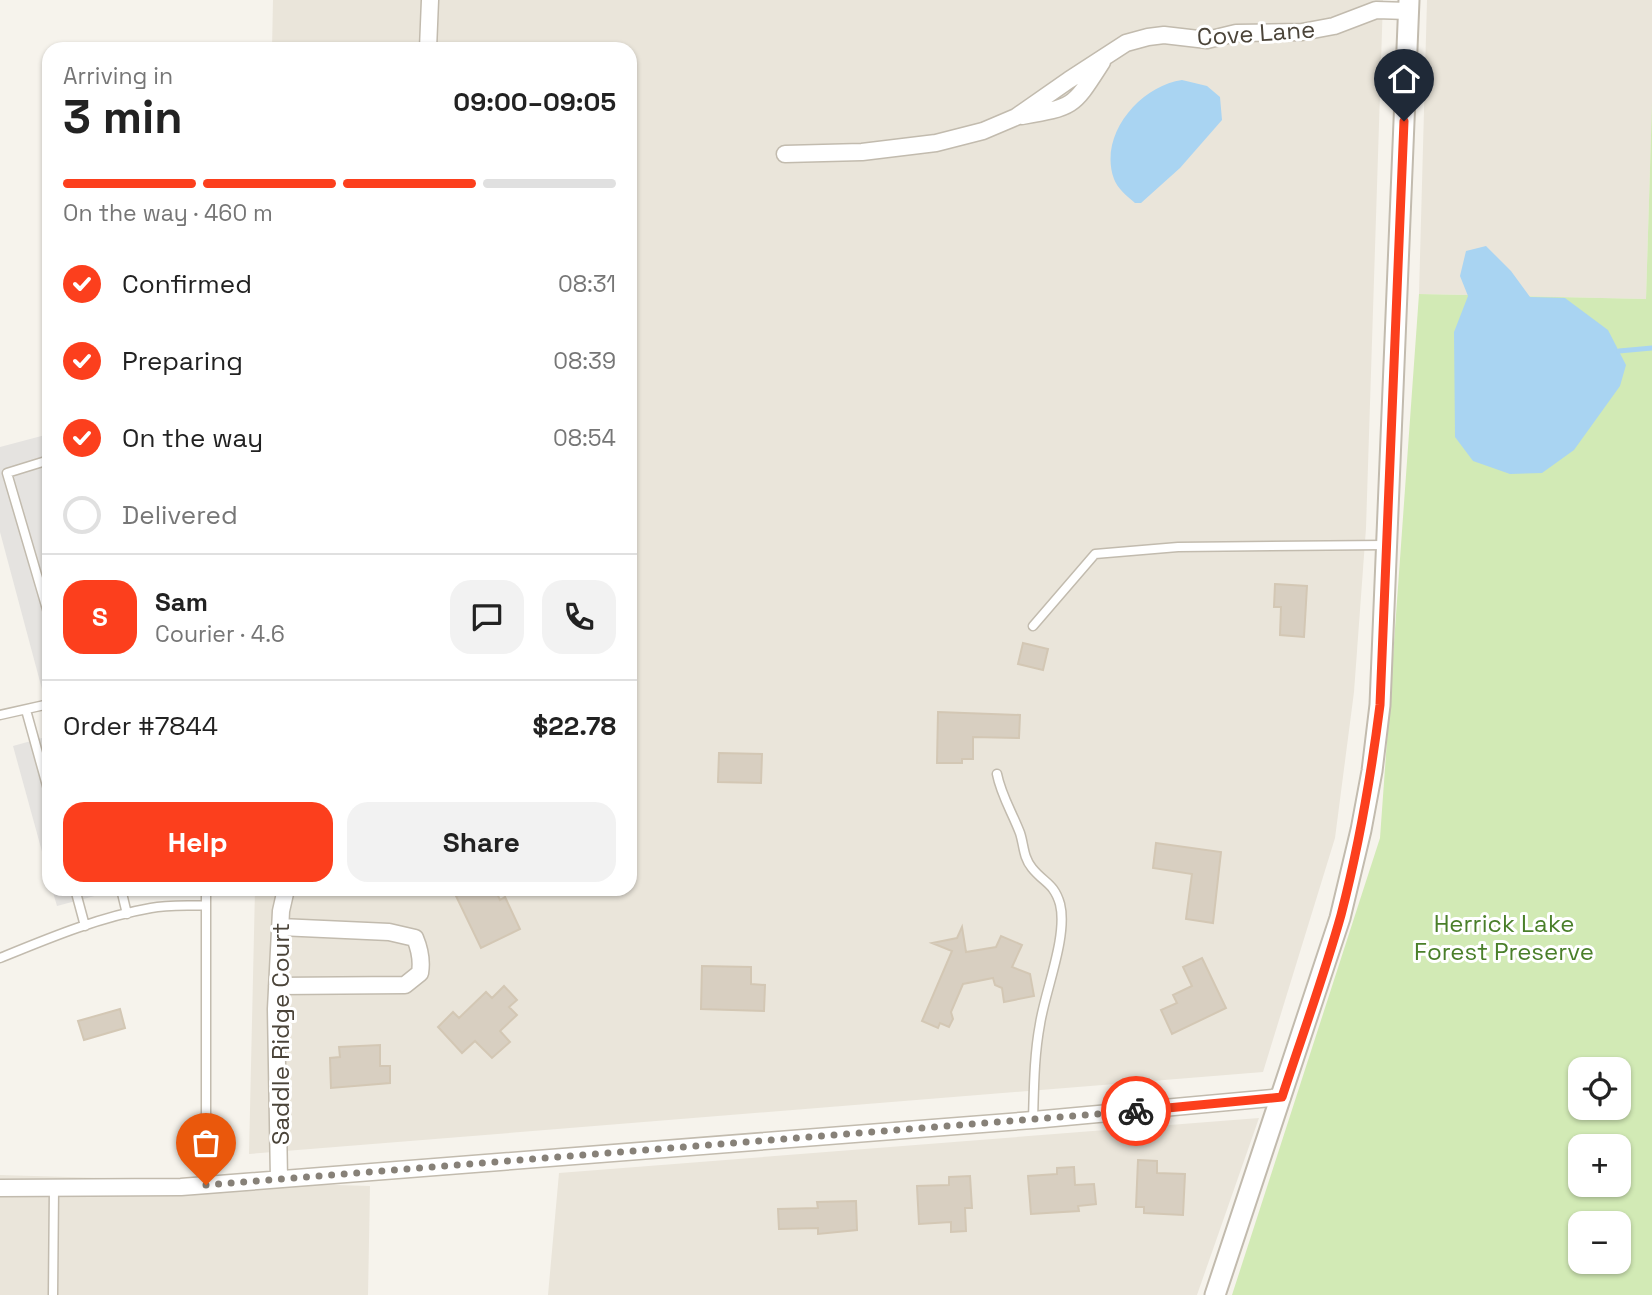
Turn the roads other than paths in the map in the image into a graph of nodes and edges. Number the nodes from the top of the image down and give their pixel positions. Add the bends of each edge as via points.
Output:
1 (430, 0) edge
2 (1409, 5) edge
3 (428, 42) edge
4 (785, 153) dead end
5 (42, 462) edge
6 (1386, 545) junction
7 (42, 592) edge
8 (1033, 626) dead end
9 (42, 706) edge
10 (26, 710) junction
11 (0, 715) edge
12 (42, 768) edge
13 (997, 774) dead end
14 (77, 896) edge
15 (123, 896) edge
16 (206, 896) edge
17 (285, 896) edge
18 (206, 905) junction
19 (127, 914) junction
20 (85, 926) junction
21 (280, 927) junction
22 (0, 958) edge
23 (277, 986) junction
24 (1282, 1097) junction
25 (1033, 1120) junction
26 (279, 1179) junction
27 (206, 1185) junction
28 (0, 1188) edge
29 (54, 1188) junction
30 (53, 1295) edge
31 (1215, 1295) edge

1 - 3 street
2 - 4 street, Cove Lane via 1302,32 1236,33 1207,40 1156,36 1126,43 1016,117 983,131 936,143 862,152
2 - 6 street
5 - 7 lane via 7,473
6 - 8 lane via 1178,547 1096,554
6 - 24 street via 1380,705 1363,818 1340,918
9 - 10 lane
10 - 11 lane
10 - 12 lane
13 - 25 lane via 1021,835 1023,853 1054,887 1060,906 1059,939 1039,1026
14 - 20 lane
15 - 19 lane
16 - 18 lane
17 - 21 street, Saddle Ridge Court
18 - 19 lane
18 - 27 lane
19 - 20 lane
20 - 22 lane
21 - 23 street, Saddle Ridge Court
21 - 23 street via 389,932 415,938 421,966 420,973 405,985
23 - 26 street, Saddle Ridge Court
24 - 25 street
24 - 31 street
25 - 26 street
26 - 27 street
27 - 29 street
28 - 29 street
29 - 30 lane

